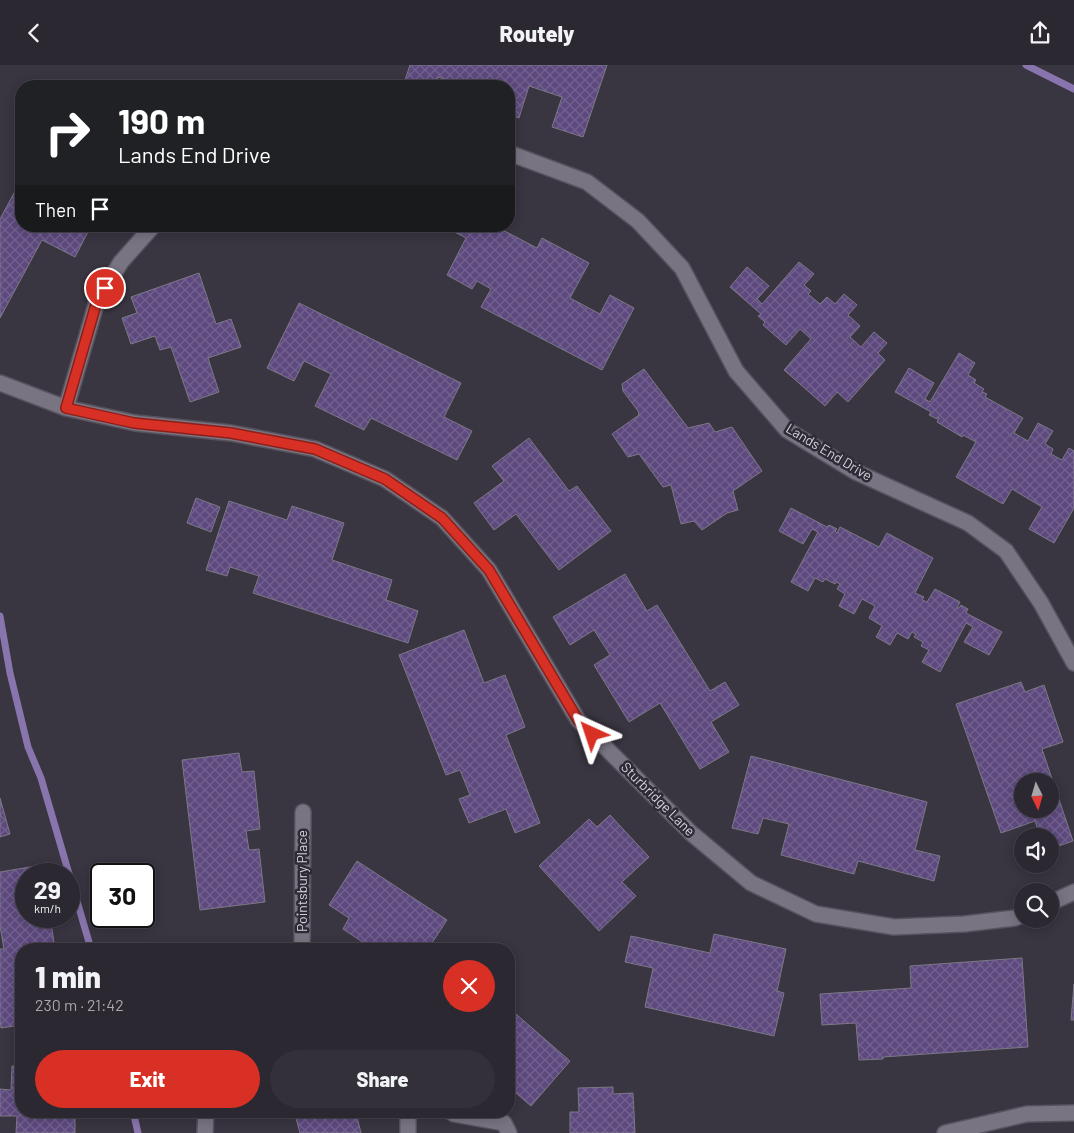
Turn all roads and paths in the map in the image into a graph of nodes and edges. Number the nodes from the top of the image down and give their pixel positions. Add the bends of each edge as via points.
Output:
1 (515, 155) edge
2 (148, 232) edge
3 (0, 383) edge
4 (66, 408) junction
5 (1074, 663) edge
6 (302, 812) dead end
7 (1074, 892) edge
8 (1059, 899) edge
9 (1014, 918) edge
10 (302, 943) edge
11 (1074, 1113) edge
12 (206, 1118) edge
13 (408, 1118) edge
14 (476, 1118) edge
15 (205, 1133) edge
16 (408, 1133) edge
17 (509, 1133) edge
18 (945, 1133) edge

1 - 5 street, Lands End Drive via 587,182 638,221 682,268 736,371 788,430 856,472 968,523 1006,551 1041,603
2 - 4 street via 121,262 97,301
3 - 4 street, Sturbridge Lane
4 - 9 street, Sturbridge Lane via 134,423 231,433 315,449 385,479 442,518 489,570 578,720 691,833 751,883 816,913 894,927
6 - 10 street, Pointsbury Place
7 - 8 street
11 - 18 street via 1027,1114
12 - 15 street
13 - 16 street
14 - 17 street via 504,1123

